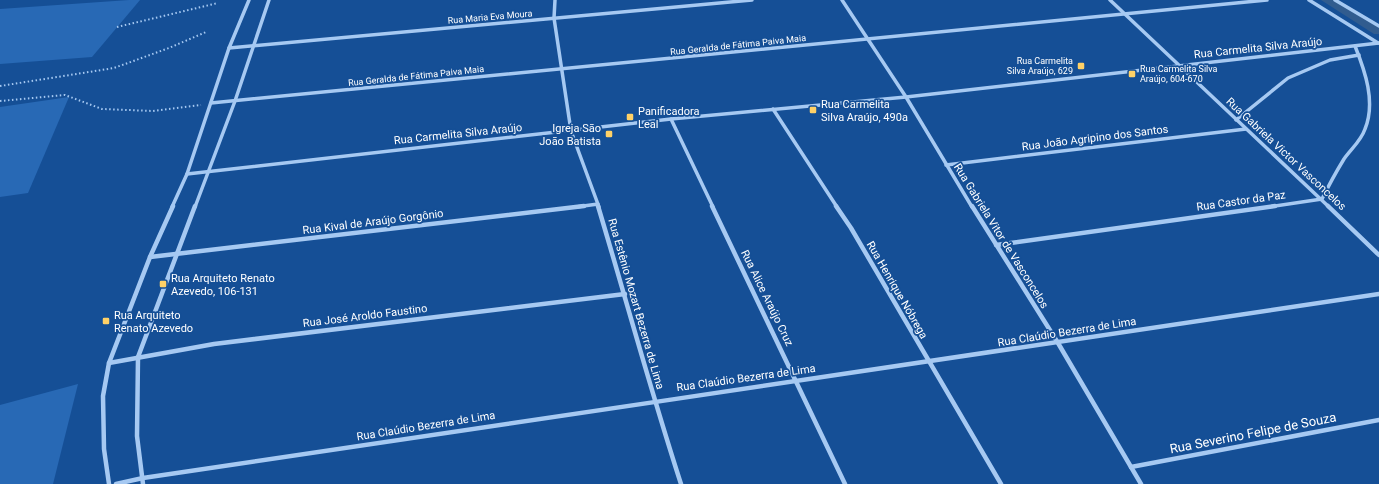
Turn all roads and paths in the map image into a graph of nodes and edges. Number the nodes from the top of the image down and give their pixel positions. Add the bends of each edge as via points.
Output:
1 (250, 0) edge
2 (269, 0) edge
3 (555, 0) edge
4 (752, 0) edge
5 (842, 0) edge
6 (1110, 0) edge
7 (1267, 0) edge
8 (1309, 0) edge
9 (1335, 0) edge
10 (218, 3) dead end
11 (1123, 13) junction
12 (554, 18) junction
13 (1379, 26) edge
14 (117, 27) dead end
15 (206, 32) dead end
16 (868, 39) junction
17 (1378, 43) edge
18 (253, 46) junction
19 (1355, 46) junction
20 (230, 48) junction
21 (1359, 55) junction
22 (1178, 65) junction
23 (561, 69) junction
24 (0, 86) edge
25 (906, 96) junction
26 (0, 101) edge
27 (235, 101) junction
28 (211, 103) junction
29 (773, 109) junction
30 (672, 119) junction
31 (1236, 120) junction
32 (1246, 129) junction
33 (571, 131) junction
34 (946, 165) junction
35 (208, 171) junction
36 (187, 174) junction
37 (1322, 199) junction
38 (598, 204) junction
39 (996, 245) junction
40 (177, 254) junction
41 (1379, 255) edge
42 (150, 257) junction
43 (625, 294) junction
44 (1379, 294) edge
45 (1058, 343) junction
46 (138, 357) junction
47 (928, 362) junction
48 (109, 363) junction
49 (796, 380) junction
50 (654, 401) junction
51 (1379, 420) edge
52 (1131, 467) junction
53 (143, 478) junction
54 (109, 484) edge
55 (116, 484) edge
56 (143, 484) edge
57 (680, 484) edge
58 (845, 484) edge
59 (1001, 484) edge
60 (1141, 484) edge

1 - 20 street
2 - 18 street
3 - 12 street, Rua Estênio Mozart Bezerra de Lima
4 - 12 street, Rua Maria Eva Moura
5 - 16 street, Rua Gabriela Vitor de Vasconcelos
6 - 11 street, Rua Gabriela Victor Vasconcelos
7 - 11 street, Rua Geralda de Fátima Paiva Maia
8 - 17 street
9 - 13 street
10 - 14 path
11 - 16 street, Rua Geralda de Fátima Paiva Maia
11 - 22 street, Rua Gabriela Victor Vasconcelos
12 - 18 street, Rua Maria Eva Moura
12 - 23 street, Rua Estênio Mozart Bezerra de Lima
15 - 24 path via 114,68
16 - 23 street, Rua Geralda de Fátima Paiva Maia
16 - 25 street, Rua Gabriela Vitor de Vasconcelos
17 - 19 street, Rua Carmelita Silva Araújo
18 - 20 street, Rua Maria Eva Moura
18 - 27 street
19 - 21 street
19 - 22 street, Rua Carmelita Silva Araújo
20 - 28 street
21 - 31 street via 1330,60 1288,78
21 - 37 street via 1368,83 1367,125
22 - 25 street, Rua Carmelita Silva Araújo
22 - 31 street, Rua Gabriela Victor Vasconcelos
23 - 27 street, Rua Geralda de Fátima Paiva Maia
23 - 33 street, Rua Estênio Mozart Bezerra de Lima
25 - 29 street, Rua Carmelita Silva Araújo
25 - 34 street, Rua Gabriela Vitor de Vasconcelos
26 - 28 path via 66,95 102,109 153,111
27 - 28 street, Rua Geralda de Fátima Paiva Maia
27 - 35 street
28 - 36 street
29 - 30 street, Rua Carmelita Silva Araújo
29 - 47 street, Rua Henrique Nóbrega via 851,228
30 - 33 street, Rua Carmelita Silva Araújo
30 - 49 street, Rua Alice Araújo Cruz
31 - 32 street, Rua Gabriela Victor Vasconcelos
32 - 34 street, Rua João Agripino dos Santos
32 - 37 street, Rua Gabriela Victor Vasconcelos
33 - 35 street, Rua Carmelita Silva Araújo
33 - 38 street, Rua Estênio Mozart Bezerra de Lima
34 - 39 street, Rua Gabriela Vitor de Vasconcelos
35 - 36 street, Rua Carmelita Silva Araújo
35 - 40 street
36 - 42 street
37 - 39 street, Rua Castor da Paz
37 - 41 street, Rua Gabriela Victor Vasconcelos
38 - 40 street, Rua Kival de Araújo Gorgônio
38 - 43 street, Rua Estênio Mozart Bezerra de Lima
39 - 45 street, Rua Gabriela Vitor de Vasconcelos
40 - 42 street, Rua Kival de Araújo Gorgônio
40 - 46 street
42 - 48 street
43 - 46 street, Rua José Aroldo Faustino via 214,344
43 - 50 street, Rua Estênio Mozart Bezerra de Lima
44 - 45 street, Rua Claúdio Bezerra de Lima
45 - 47 street, Rua Claúdio Bezerra de Lima
45 - 52 street, Rua Gabriela Vitor de Vasconcelos
46 - 48 street, Rua José Aroldo Faustino
46 - 53 street via 137,436
47 - 49 street, Rua Claúdio Bezerra de Lima
47 - 59 street, Rua Henrique Nóbrega
48 - 54 street via 103,396 104,449
49 - 50 street, Rua Claúdio Bezerra de Lima
49 - 58 street, Rua Alice Araújo Cruz
50 - 53 street, Rua Claúdio Bezerra de Lima
50 - 57 street, Rua Estênio Mozart Bezerra de Lima
51 - 52 street, Rua Severino Felipe de Souza
52 - 60 street, Rua Gabriela Vitor de Vasconcelos
53 - 55 street, Rua Claúdio Bezerra de Lima
53 - 56 street

